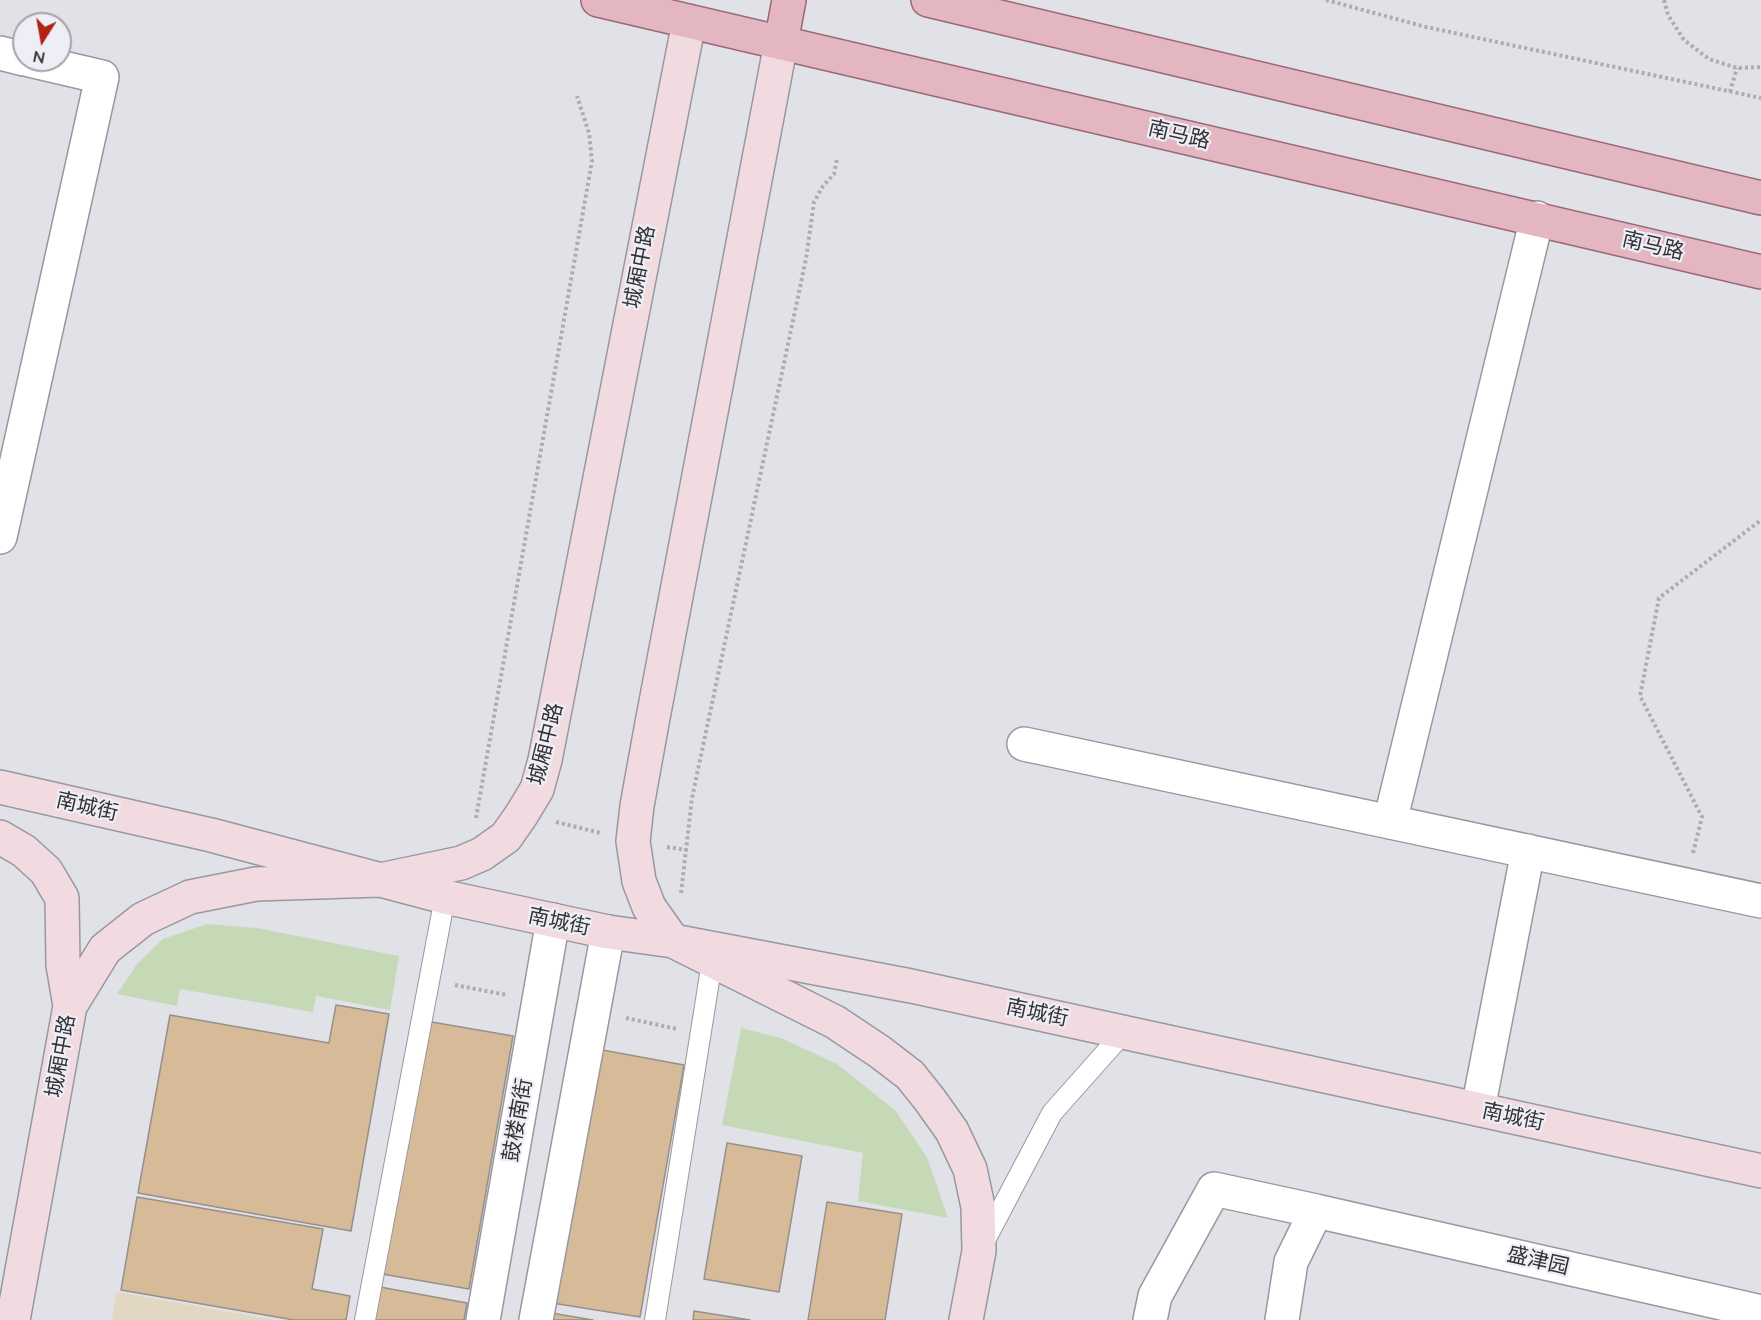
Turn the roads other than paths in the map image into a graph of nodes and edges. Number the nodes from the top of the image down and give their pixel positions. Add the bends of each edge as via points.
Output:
1 (598, 0) edge
2 (789, 0) edge
3 (928, 0) edge
4 (691, 11) edge
5 (781, 43) junction
6 (72, 70) edge
7 (1761, 198) edge
8 (1537, 219) junction
9 (1761, 272) edge
10 (0, 537) edge
11 (1024, 744) dead end
12 (0, 787) edge
13 (1390, 822) junction
14 (0, 837) edge
15 (1528, 851) junction
16 (380, 879) junction
17 (445, 897) junction
18 (1761, 901) edge
19 (553, 920) junction
20 (608, 932) junction
21 (674, 941) junction
22 (712, 962) junction
23 (70, 1006) junction
24 (1124, 1032) junction
25 (1478, 1109) junction
26 (1761, 1171) edge
27 (1316, 1211) junction
28 (979, 1251) junction
29 (1761, 1311) edge
30 (13, 1320) edge
31 (365, 1320) edge
32 (483, 1320) edge
33 (536, 1320) edge
34 (655, 1320) edge
35 (966, 1320) edge
36 (1150, 1320) edge
37 (1282, 1320) edge

1 - 4 main road, 南马路
2 - 5 main road
3 - 7 main road
4 - 5 main road, 南马路
4 - 16 main road, 城厢中路 via 537,789 506,837 482,854 461,863
5 - 8 main road, 南马路
5 - 21 main road via 637,806 633,841 639,881 649,907
6 - 10 street via 102,77
8 - 9 main road, 南马路
8 - 13 street
11 - 13 street
12 - 16 main road, 南城街
13 - 15 street
14 - 23 main road via 24,851 46,871 62,898 63,965
15 - 18 street
15 - 25 street
16 - 17 main road, 南城街
16 - 23 main road, 城厢中路 via 256,884 190,897 143,919 105,949
17 - 19 main road, 南城街
17 - 31 lane
19 - 20 main road, 南城街
19 - 32 street, 鼓楼南街
20 - 21 main road, 南城街
20 - 33 street
21 - 22 main road
21 - 24 main road, 南城街
22 - 28 main road via 835,1022 910,1076 952,1131 970,1169 978,1207
22 - 34 lane
23 - 30 main road, 城厢中路
24 - 25 main road, 南城街
24 - 28 lane via 1052,1113
25 - 26 main road, 南城街
27 - 29 street, 盛津园
27 - 36 street, 盛津园 via 1214,1189 1155,1296
27 - 37 street via 1291,1262
28 - 35 main road

